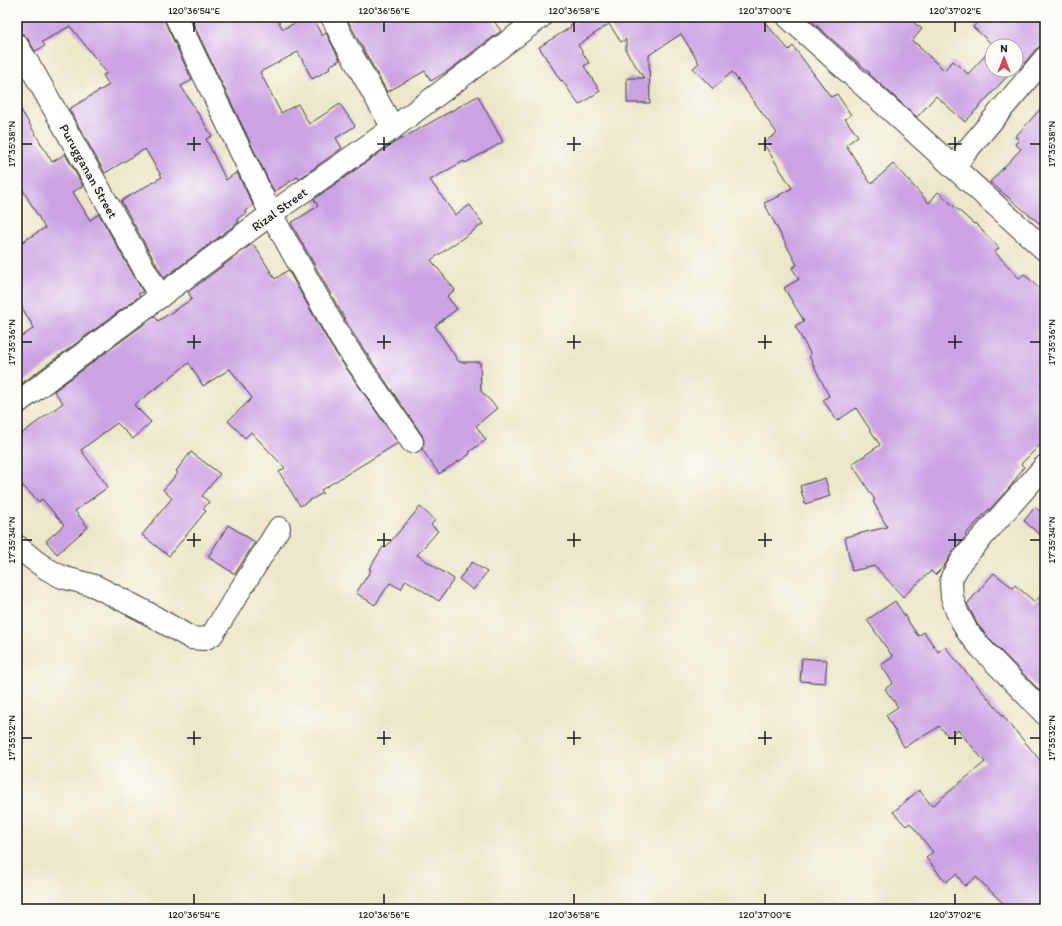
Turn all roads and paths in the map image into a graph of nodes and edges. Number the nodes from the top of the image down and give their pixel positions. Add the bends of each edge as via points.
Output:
1 (176, 17) edge
2 (332, 17) edge
3 (541, 17) edge
4 (788, 17) edge
5 (17, 45) edge
6 (1045, 58) edge
7 (393, 128) junction
8 (953, 167) junction
9 (271, 214) junction
10 (1045, 250) edge
11 (160, 297) junction
12 (17, 403) edge
13 (412, 442) dead end
14 (1045, 466) edge
15 (279, 528) dead end
16 (17, 546) edge
17 (1045, 714) edge

1 - 9 street
2 - 7 street
3 - 7 street, Rizal Street
4 - 8 street
5 - 11 street, Purugganan Street
6 - 8 street
7 - 9 street, Rizal Street
8 - 10 street
9 - 11 street, Rizal Street
9 - 13 street via 341,339
11 - 12 street, Rizal Street
14 - 17 street via 962,560 952,577 952,597 966,631
15 - 16 street via 212,635 204,639 191,638 95,586 62,577

